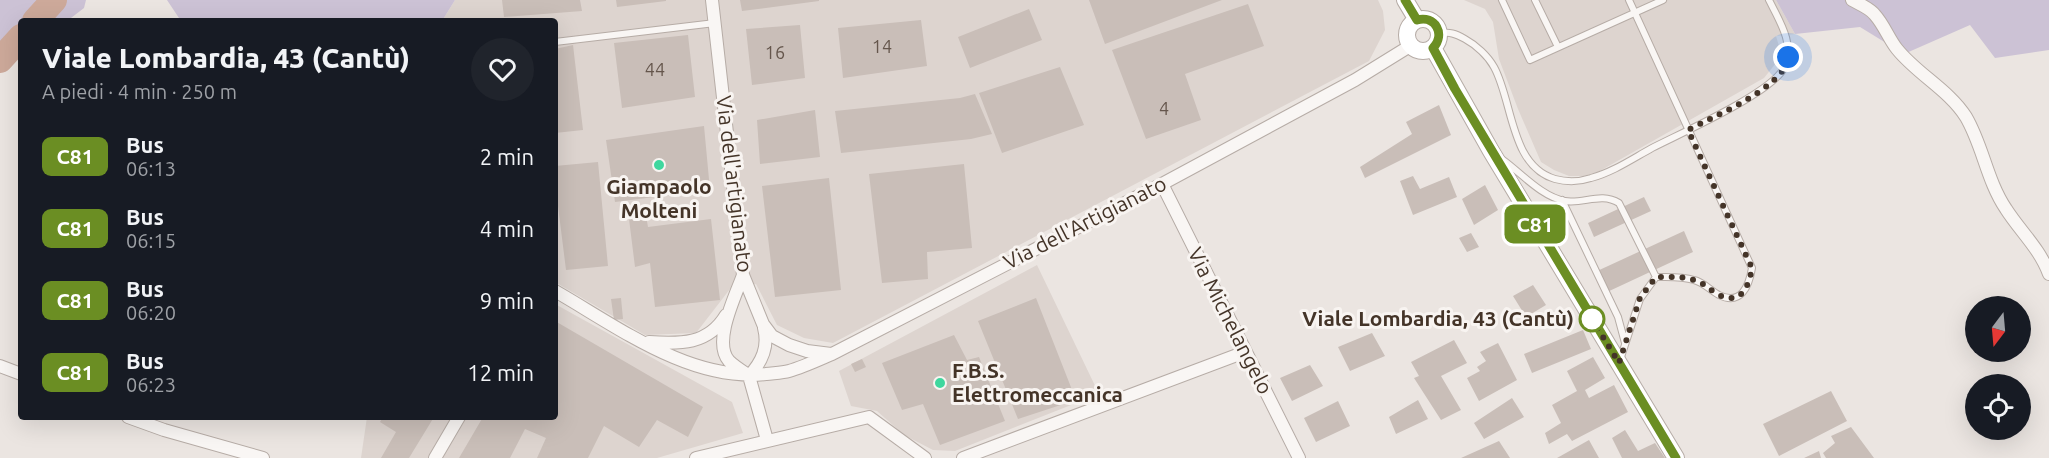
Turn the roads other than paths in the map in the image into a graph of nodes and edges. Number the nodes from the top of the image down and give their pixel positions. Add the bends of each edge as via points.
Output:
1 (712, 0) edge
2 (1405, 0) edge
3 (1502, 0) edge
4 (1535, 0) edge
5 (1629, 0) edge
6 (1663, 0) edge
7 (1769, 0) edge
8 (1852, 0) edge
9 (1635, 13) junction
10 (1417, 20) junction
11 (714, 23) junction
12 (1436, 41) junction
13 (558, 42) edge
14 (1410, 46) junction
15 (1558, 47) junction
16 (1688, 130) junction
17 (1491, 151) junction
18 (1162, 184) junction
19 (1562, 200) junction
20 (743, 274) junction
21 (2049, 274) edge
22 (1656, 277) junction
23 (558, 293) edge
24 (733, 303) junction
25 (763, 324) junction
26 (643, 341) junction
27 (1625, 343) junction
28 (1245, 352) junction
29 (832, 354) junction
30 (1619, 363) junction
31 (0, 366) edge
32 (18, 373) edge
33 (749, 376) junction
34 (137, 420) edge
35 (457, 420) edge
36 (767, 440) junction
37 (263, 458) edge
38 (435, 458) edge
39 (696, 458) edge
40 (925, 458) edge
41 (963, 458) edge
42 (1299, 458) edge
43 (1676, 458) edge

1 - 11 street, Via dell'artigianato
2 - 10 main road
3 - 15 lane via 1530,60
4 - 15 lane
5 - 9 lane
6 - 9 lane
7 - 16 lane via 1786,35 1788,57 1784,70 1743,101
8 - 21 street via 1874,13 1897,49 1965,116 2005,208 2026,234
9 - 15 lane
9 - 16 lane
10 - 12 main road via 1436,24
10 - 14 main road via 1407,31
11 - 13 lane
11 - 20 street, Via dell'artigianato
12 - 14 main road via 1429,50 1419,51
12 - 16 lane via 1448,32 1459,35 1495,68 1523,152 1540,173 1554,179 1594,178
12 - 17 main road
14 - 18 street, Via dell'Artigianato
16 - 22 lane via 1752,268 1750,282 1740,296 1732,299 1696,280
17 - 19 lane via 1545,193
17 - 30 main road
18 - 28 street, Via Michelangelo
18 - 29 street, Via dell'Artigianato
19 - 22 lane via 1603,197 1619,203
19 - 27 lane via 1618,317
20 - 24 street, Via dell'Artigianato
20 - 25 street, Via dell'artigianato
22 - 27 lane via 1640,298
23 - 26 street, Via dell'Artigianato
24 - 26 street, Via dell'Artigianato via 722,322 697,341
24 - 33 street, Via dell'Artigianato via 722,337 723,350 728,360
25 - 29 street, Via dell'artigianato via 772,336 789,345
25 - 33 street via 767,337 764,353
26 - 33 street, Via dell'Artigianato via 684,362
27 - 30 lane
28 - 41 street
28 - 42 street, Via Michelangelo
29 - 33 street, Via dell'Artigianato via 788,372
30 - 43 main road
31 - 32 street
33 - 36 street
34 - 37 street
35 - 38 street
36 - 39 street
36 - 40 street via 869,417

